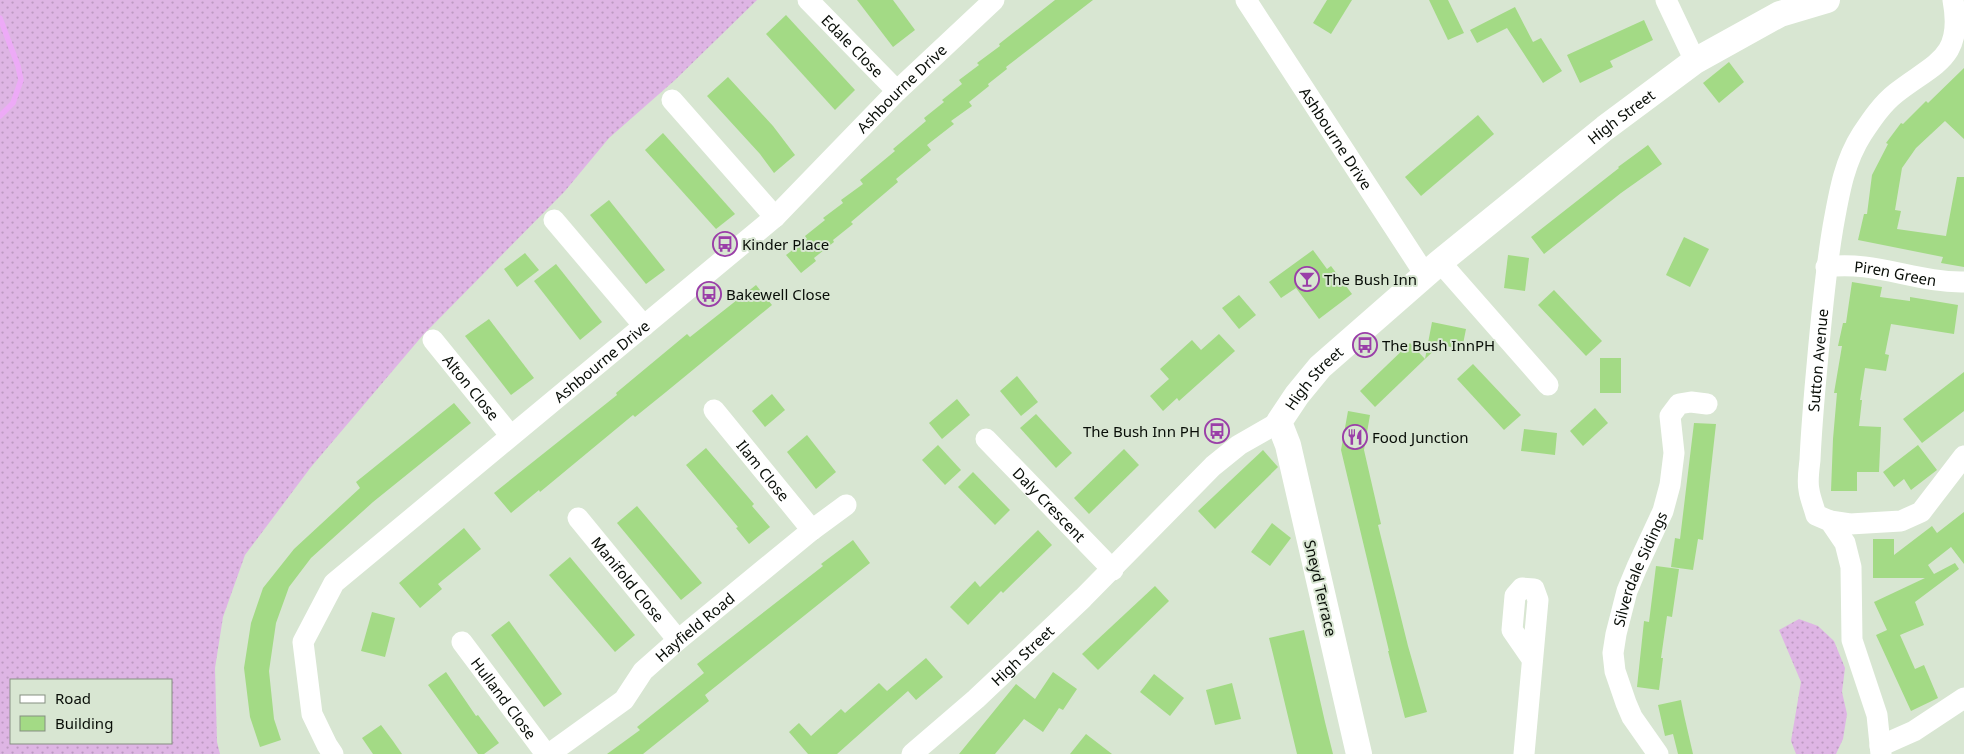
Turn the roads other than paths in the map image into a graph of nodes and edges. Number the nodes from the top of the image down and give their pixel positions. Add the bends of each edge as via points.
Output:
1 (808, 0) edge
2 (994, 0) edge
3 (1246, 0) edge
4 (1666, 0) edge
5 (1827, 0) edge
6 (1953, 0) edge
7 (1695, 61) junction
8 (897, 91) junction
9 (672, 100) dead end
10 (775, 217) junction
11 (554, 220) dead end
12 (1826, 267) junction
13 (1433, 269) junction
14 (1964, 282) edge
15 (644, 326) junction
16 (433, 340) dead end
17 (1548, 385) dead end
18 (1706, 404) dead end
19 (714, 410) dead end
20 (1279, 422) junction
21 (510, 436) junction
22 (986, 439) dead end
23 (1964, 456) edge
24 (846, 505) dead end
25 (578, 518) dead end
26 (1830, 521) junction
27 (812, 530) junction
28 (1113, 570) junction
29 (678, 640) junction
30 (462, 642) dead end
31 (1532, 659) dead end
32 (1964, 698) edge
33 (1881, 750) edge
34 (333, 754) edge
35 (547, 754) edge
36 (912, 754) edge
37 (1359, 754) edge
38 (1524, 754) edge
39 (1658, 754) edge

1 - 8 street, Edale Close
2 - 8 street, Ashbourne Drive
3 - 13 street, Ashbourne Drive
4 - 7 street
5 - 7 main road, High Street via 1780,14
6 - 12 street, Sutton Avenue via 1956,28 1949,51 1943,60 1889,99 1861,135 1848,160
7 - 13 main road, High Street via 1605,128
8 - 10 street, Ashbourne Drive
9 - 10 street
10 - 15 street, Ashbourne Drive
11 - 15 street
12 - 14 street, Piren Green via 1844,264 1928,280
12 - 26 street, Sutton Avenue via 1808,490 1816,515
13 - 17 street, Ashbourne Drive
13 - 20 main road, High Street via 1320,367
15 - 21 street, Ashbourne Drive
16 - 21 street, Alton Close
18 - 39 street, Silverdale Sidings via 1679,404 1670,416 1674,453 1670,485 1663,511 1627,591 1613,653 1615,670 1632,717
19 - 27 street, Ilam Close
20 - 28 street, High Street via 1239,445 1213,466
20 - 37 main road, Sneyd Terrace via 1288,445
21 - 34 street, Ashbourne Drive via 334,583 303,642 312,714
22 - 28 street, Daly Crescent
23 - 26 street via 1921,512 1902,521 1850,524
24 - 27 street, Hayfield Road
25 - 29 street, Manifold Close
26 - 33 street, Sutton Avenue via 1845,543 1851,567 1852,640 1877,715
27 - 29 street, Hayfield Road
28 - 36 street, High Street via 976,699
29 - 35 street, Hayfield Road via 643,672 624,700
30 - 35 street, Hulland Close
31 - 38 street
32 - 33 street, Sutton Avenue

